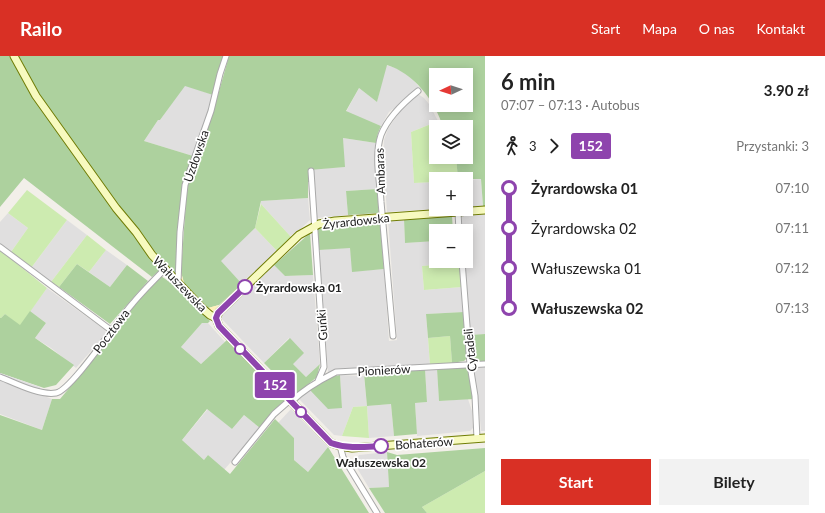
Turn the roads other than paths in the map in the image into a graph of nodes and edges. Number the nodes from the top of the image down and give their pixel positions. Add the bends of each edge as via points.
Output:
1 (14, 56) edge
2 (226, 56) edge
3 (418, 91) dead end
4 (311, 171) dead end
5 (485, 210) edge
6 (473, 211) edge
7 (429, 214) edge
8 (382, 218) junction
9 (314, 226) junction
10 (0, 247) edge
11 (463, 268) edge
12 (165, 269) junction
13 (178, 283) junction
14 (216, 318) junction
15 (112, 331) junction
16 (392, 336) dead end
17 (485, 364) edge
18 (470, 365) junction
19 (0, 377) edge
20 (318, 381) junction
21 (291, 401) junction
22 (481, 439) edge
23 (340, 446) junction
24 (235, 462) dead end
25 (378, 513) edge

1 - 12 street, Wałuszewska via 36,96 92,175
2 - 13 street, Uzdowska via 211,111 185,185
3 - 8 street, Ambaras via 391,117 379,141
4 - 9 street, Guńki
5 - 6 street, Żyrardowska
7 - 8 street, Żyrardowska
8 - 9 street, Żyrardowska via 330,221
8 - 16 street, Ambaras
9 - 14 street, Żyrardowska via 299,235 219,312
9 - 20 street, Guńki via 324,367
10 - 15 street
11 - 18 street, Cytadeli
12 - 13 street, Wałuszewska
12 - 15 street, Pocztowa via 132,303
13 - 14 street, Wałuszewska via 206,312
14 - 21 street, Wałuszewska via 219,326
15 - 19 street, Pocztowa via 68,385 57,393 45,392
17 - 18 street, Pionierów
18 - 20 street, Pionierów via 336,372
18 - 22 street, Cytadeli
20 - 21 street, Pionierów
21 - 23 street, Wałuszewska via 331,443
21 - 24 street, Pionierów via 274,414
22 - 23 street, Bohaterów via 352,448
23 - 25 street via 343,457

